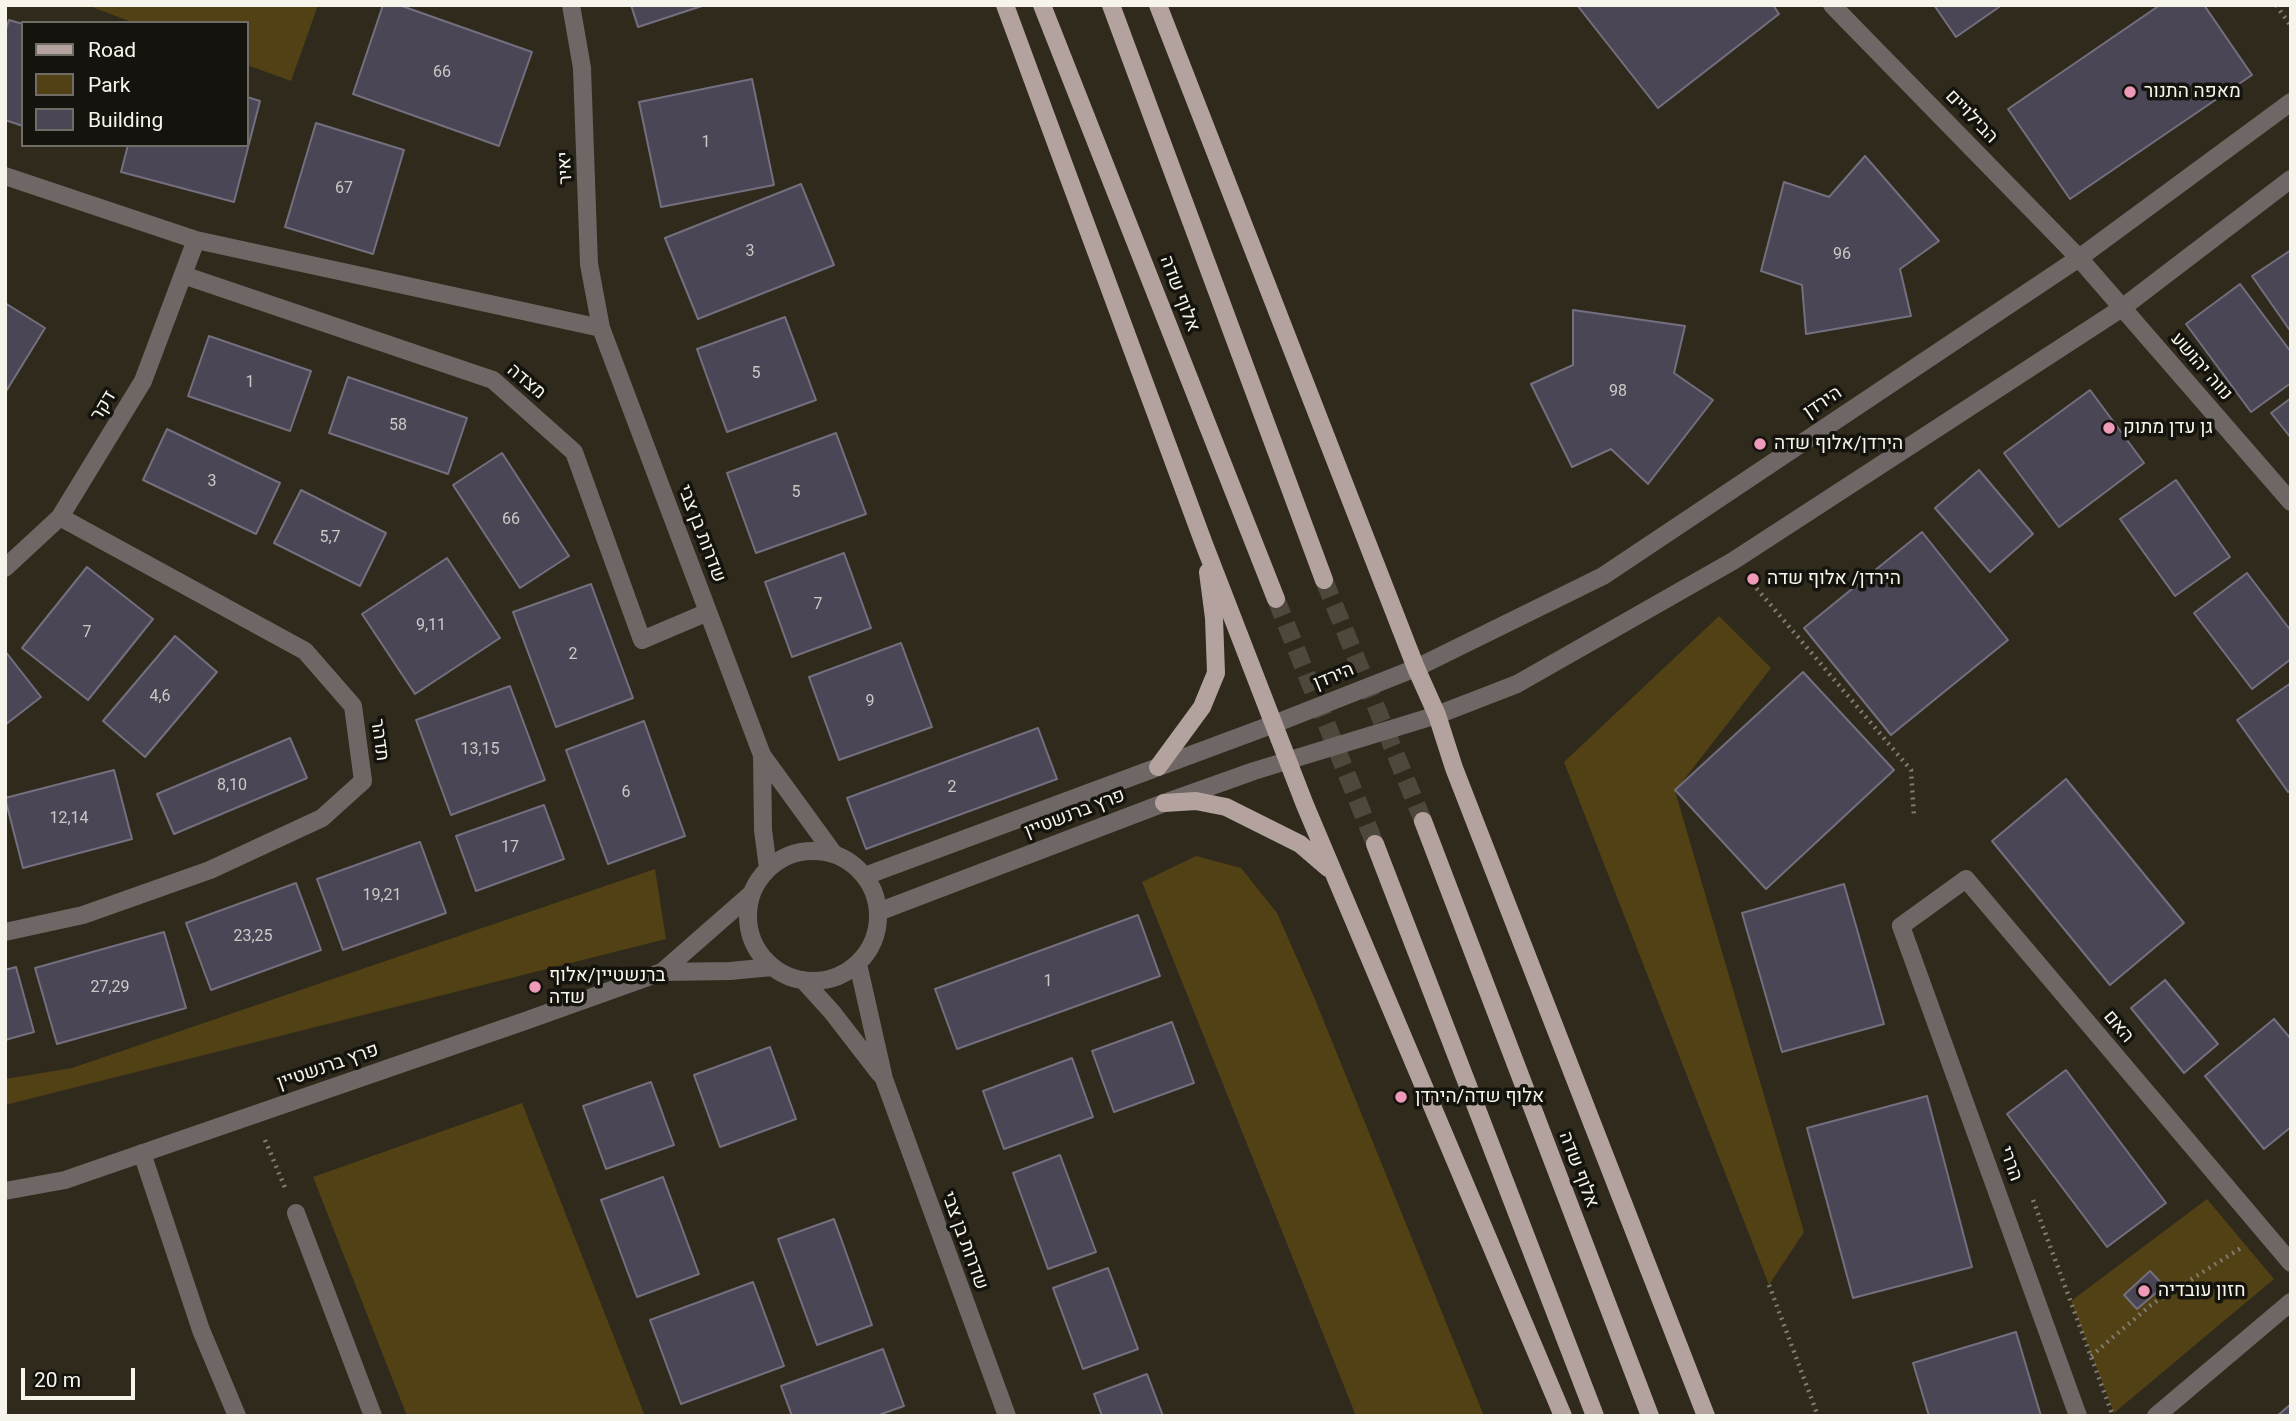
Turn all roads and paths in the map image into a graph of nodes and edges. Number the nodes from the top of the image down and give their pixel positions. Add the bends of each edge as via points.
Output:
1 (571, 5) edge
2 (1005, 5) edge
3 (1042, 5) edge
4 (1111, 5) edge
5 (1158, 5) edge
6 (1832, 5) edge
7 (2276, 5) edge
8 (2291, 26) edge
9 (2291, 102) edge
10 (5, 176) edge
11 (2291, 179) edge
12 (196, 240) junction
13 (2079, 258) junction
14 (183, 275) junction
15 (2122, 307) junction
16 (601, 328) junction
17 (2291, 502) edge
18 (60, 517) junction
19 (1204, 544) junction
20 (1733, 561) junction
21 (5, 568) edge
22 (1324, 580) tunnel mouth
23 (1276, 599) tunnel mouth
24 (708, 612) junction
25 (1416, 668) junction
26 (1437, 715) junction
27 (1274, 724) junction
28 (762, 755) junction
29 (1289, 761) junction
30 (1158, 767) junction
31 (1164, 803) junction
32 (1914, 816) dead end
33 (1423, 821) tunnel mouth
34 (1375, 844) tunnel mouth
35 (834, 854) junction
36 (768, 868) junction
37 (1331, 871) junction
38 (865, 876) junction
39 (752, 893) junction
40 (878, 912) junction
41 (1901, 926) joint
42 (5, 932) edge
43 (858, 964) junction
44 (772, 967) junction
45 (662, 972) junction
46 (803, 981) junction
47 (884, 1079) junction
48 (254, 1115) junction
49 (142, 1153) junction
50 (2029, 1188) dead end
51 (5, 1191) edge
52 (296, 1213) joint
53 (2266, 1233) junction
54 (2291, 1263) edge
55 (1769, 1285) dead end
56 (2291, 1302) edge
57 (2091, 1356) junction
58 (237, 1416) edge
59 (373, 1416) edge
60 (1007, 1416) edge
61 (1563, 1416) edge
62 (1595, 1416) edge
63 (1650, 1416) edge
64 (1706, 1416) edge
65 (1818, 1416) edge
66 (2078, 1416) edge
67 (2113, 1416) edge
68 (2156, 1416) edge

1 - 16 street, יאיר via 582,68 589,264
2 - 19 main road
3 - 23 main road, אלוף שדה
4 - 22 main road, אלוף שדה
5 - 25 main road
6 - 13 street, הבילויים
7 - 8 path
9 - 13 street, הירדן
10 - 12 street
11 - 15 street
12 - 14 street, דקר
12 - 16 street
13 - 15 street, נווה יהושע
13 - 25 street, הירדן via 1603,576
14 - 18 street, דקר via 143,381
14 - 24 street, מצדה via 494,380 574,452 642,640
15 - 17 street, נווה יהושע
15 - 20 street
16 - 24 street, שדרות בן צבי
18 - 21 street, דקר
18 - 42 street, תדהר via 305,650 353,706 363,781 322,818 210,870 83,915
19 - 27 main road
19 - 30 main road via 1216,673 1202,707
20 - 26 street via 1517,684
20 - 32 path via 1911,771
24 - 28 street, שדרות בן צבי
25 - 26 main road
25 - 27 street, הירדן
26 - 29 street
26 - 64 main road
27 - 29 main road
27 - 30 street, פרץ ברנשטיין
28 - 35 street, שדרות בן צבי
28 - 36 street, שדרות בן צבי
29 - 31 street, פרץ ברנשטיין
29 - 37 main road
30 - 38 street, פרץ ברנשטיין
31 - 37 main road via 1196,801 1226,807 1300,844
31 - 40 street, פרץ ברנשטיין
33 - 63 main road, אלוף שדה
34 - 62 main road
35 - 36 street via 799,852
35 - 38 street
36 - 39 street
37 - 61 main road
38 - 40 street
39 - 44 street via 748,925 753,941
39 - 45 street, פרץ ברנשטיין
40 - 43 street via 877,931
41 - 53 street, האם via 1966,879
41 - 66 street, הררי
43 - 46 street via 823,981
43 - 47 street, שדרות בן צבי
44 - 45 street, פרץ ברנשטיין
44 - 46 street
45 - 48 street, פרץ ברנשטיין
46 - 47 street, שדרות בן צבי
47 - 60 street, שדרות בן צבי
48 - 49 street, פרץ ברנשטיין
48 - 52 path
49 - 51 street, פרץ ברנשטיין via 65,1180
49 - 58 street via 201,1330
50 - 57 path
52 - 59 street
53 - 54 street, האם
53 - 57 path via 2152,1304
55 - 65 path
56 - 68 street
57 - 67 path

